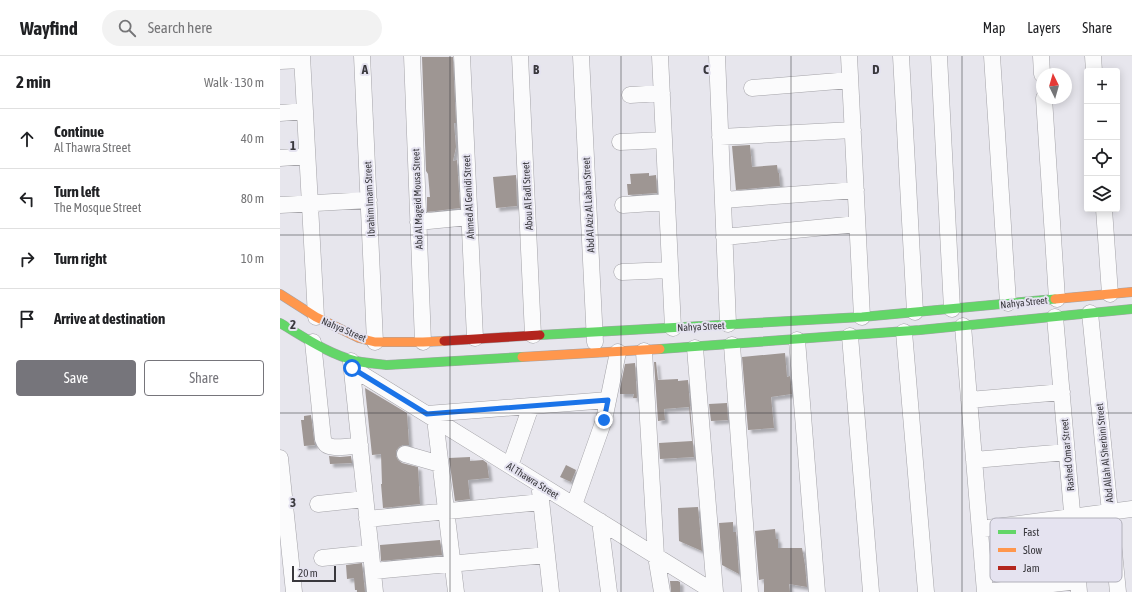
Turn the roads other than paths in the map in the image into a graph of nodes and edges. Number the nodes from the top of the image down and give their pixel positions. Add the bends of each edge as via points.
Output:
1 (362, 56) edge
2 (412, 56) edge
3 (462, 56) edge
4 (520, 56) edge
5 (581, 56) edge
6 (660, 56) edge
7 (717, 56) edge
8 (849, 56) edge
9 (901, 56) edge
10 (939, 56) edge
11 (992, 56) edge
12 (1041, 56) edge
13 (1093, 56) edge
14 (302, 58) edge
15 (280, 61) edge
16 (1042, 68) edge
17 (1094, 68) edge
18 (850, 80) junction
19 (752, 88) dead end
20 (662, 94) junction
21 (630, 95) dead end
22 (1044, 104) edge
23 (305, 111) junction
24 (280, 113) edge
25 (853, 130) junction
26 (720, 137) junction
27 (664, 140) junction
28 (620, 142) dead end
29 (307, 156) junction
30 (280, 158) edge
31 (856, 190) junction
32 (369, 200) junction
33 (723, 200) junction
34 (667, 202) junction
35 (310, 204) junction
36 (280, 205) edge
37 (623, 205) dead end
38 (1104, 212) edge
39 (469, 217) junction
40 (418, 222) junction
41 (857, 224) junction
42 (724, 237) junction
43 (670, 270) junction
44 (622, 272) dead end
45 (1132, 292) edge
46 (280, 294) edge
47 (1110, 294) junction
48 (1057, 299) junction
49 (1008, 303) junction
50 (952, 308) junction
51 (1132, 309) edge
52 (915, 312) junction
53 (1090, 313) junction
54 (316, 317) junction
55 (862, 317) junction
56 (1055, 317) junction
57 (280, 323) edge
58 (728, 324) junction
59 (963, 326) junction
60 (673, 328) junction
61 (594, 332) junction
62 (904, 332) junction
63 (533, 335) junction
64 (850, 336) junction
65 (474, 338) junction
66 (797, 340) junction
67 (313, 342) junction
68 (375, 342) junction
69 (423, 342) junction
70 (732, 345) junction
71 (695, 348) junction
72 (644, 350) junction
73 (618, 352) junction
74 (354, 353) junction
75 (595, 353) junction
76 (1062, 392) junction
77 (608, 400) junction
78 (969, 400) junction
79 (531, 406) junction
80 (431, 417) junction
81 (360, 445) junction
82 (1067, 452) junction
83 (405, 454) dead end
84 (280, 458) edge
85 (974, 460) junction
86 (440, 464) junction
87 (510, 466) junction
88 (539, 484) junction
89 (365, 499) junction
90 (541, 502) junction
91 (318, 504) dead end
92 (574, 505) junction
93 (1132, 509) edge
94 (446, 512) junction
95 (1110, 512) junction
96 (1073, 517) junction
97 (1065, 518) edge
98 (1111, 518) edge
99 (367, 519) junction
100 (600, 521) junction
101 (990, 528) edge
102 (980, 529) junction
103 (371, 553) junction
104 (547, 555) junction
105 (656, 556) junction
106 (322, 558) dead end
107 (452, 564) junction
108 (373, 571) junction
109 (1117, 582) edge
110 (1079, 587) edge
111 (294, 592) edge
112 (375, 592) edge
113 (456, 592) edge
114 (551, 592) edge
115 (609, 592) edge
116 (662, 592) edge
117 (715, 592) edge
118 (750, 592) edge
119 (817, 592) edge
120 (871, 592) edge
121 (926, 592) edge
122 (985, 592) edge
123 (1118, 592) edge

1 - 32 street, Ibrahim Imam Street
2 - 40 street, Abd Al Mageid Mousa Street
3 - 39 street, Ahmed Al Genidi Street
4 - 63 street, Abou Al Fadl Street
5 - 61 street, Abd Al Aziz Al Laban Street
6 - 20 street
7 - 26 street
8 - 18 street
9 - 52 street
10 - 50 street
11 - 49 street
12 - 16 street
13 - 17 street
14 - 15 street
14 - 23 street
18 - 19 street
18 - 25 street
20 - 21 street
20 - 27 street
22 - 48 street
23 - 24 street
23 - 29 street
25 - 26 street
25 - 31 street
26 - 33 street
27 - 28 street
27 - 34 street
29 - 30 street
29 - 35 street
31 - 33 street
31 - 41 street
32 - 35 street
32 - 68 street, Ibrahim Imam Street
33 - 42 street
34 - 37 street
34 - 43 street
35 - 36 street
35 - 54 street
38 - 47 street
39 - 40 street
39 - 65 street, Ahmed Al Genidi Street
40 - 69 street, Abd Al Mageid Mousa Street
41 - 42 street
41 - 55 street
42 - 58 street
43 - 44 street
43 - 60 street
45 - 47 main road, Nahya Street
46 - 54 main road, Nahya Street
47 - 48 main road, Nahya Street
48 - 49 main road, Nahya Street
49 - 50 main road, Nahya Street
50 - 52 main road, Nahya Street
51 - 53 main road, Nahya Street
52 - 55 main road, Nahya Street
53 - 56 main road, Nahya Street
53 - 95 street, Abd Allah Al Sherbini Street
54 - 74 main road, Nahya Street
55 - 58 main road, Nahya Street
56 - 59 main road, Nahya Street
56 - 76 street, Rashed Omar Street
57 - 67 main road, Nahya Street
58 - 60 main road, Nahya Street
59 - 62 main road, Nahya Street
59 - 78 street
60 - 61 main road, Nahya Street
61 - 63 main road, Nahya Street
61 - 75 street, Abd Al Aziz Al Laban Street
62 - 64 main road, Nahya Street
62 - 121 street
63 - 65 main road, Nahya Street
64 - 66 main road, Nahya Street
64 - 120 street
65 - 69 main road, Nahya Street
66 - 70 main road, Nahya Street
66 - 119 street
67 - 74 main road, Nahya Street via 333,353
67 - 81 street via 325,444 333,447
68 - 69 main road, Nahya Street
68 - 74 main road, Nahya Street
70 - 71 main road, Nahya Street
70 - 118 street
71 - 72 main road, Nahya Street
71 - 117 street
72 - 73 main road, Nahya Street
72 - 105 street
73 - 75 main road, Nahya Street
73 - 77 street
74 - 75 main road, Nahya Street via 371,364 387,365
74 - 80 street, Al Thawra Street
74 - 81 street
76 - 78 street
76 - 82 street, Rashed Omar Street
77 - 79 street
77 - 92 street via 604,420
78 - 85 street
79 - 80 street
79 - 87 street
80 - 86 street
80 - 87 street, Al Thawra Street
81 - 89 street
82 - 85 street
82 - 96 street, Rashed Omar Street
83 - 86 street
84 - 111 street
85 - 102 street
86 - 94 street
87 - 88 street, Al Thawra Street
88 - 90 street
88 - 92 street, Al Thawra Street
89 - 91 street
89 - 99 street
90 - 94 street
90 - 104 street
92 - 100 street, Al Thawra Street
93 - 95 street
94 - 99 street
94 - 107 street
95 - 96 street
95 - 98 street, Abd Allah Al Sherbini Street
96 - 97 street
99 - 103 street
100 - 105 street, Al Thawra Street
100 - 115 street
101 - 102 street
102 - 122 street
103 - 106 street
103 - 108 street
104 - 107 street
104 - 114 street
105 - 116 street
105 - 117 street, Al Thawra Street
107 - 108 street
107 - 113 street
108 - 112 street
109 - 123 street, Abd Allah Al Sherbini Street
110 - 122 street

